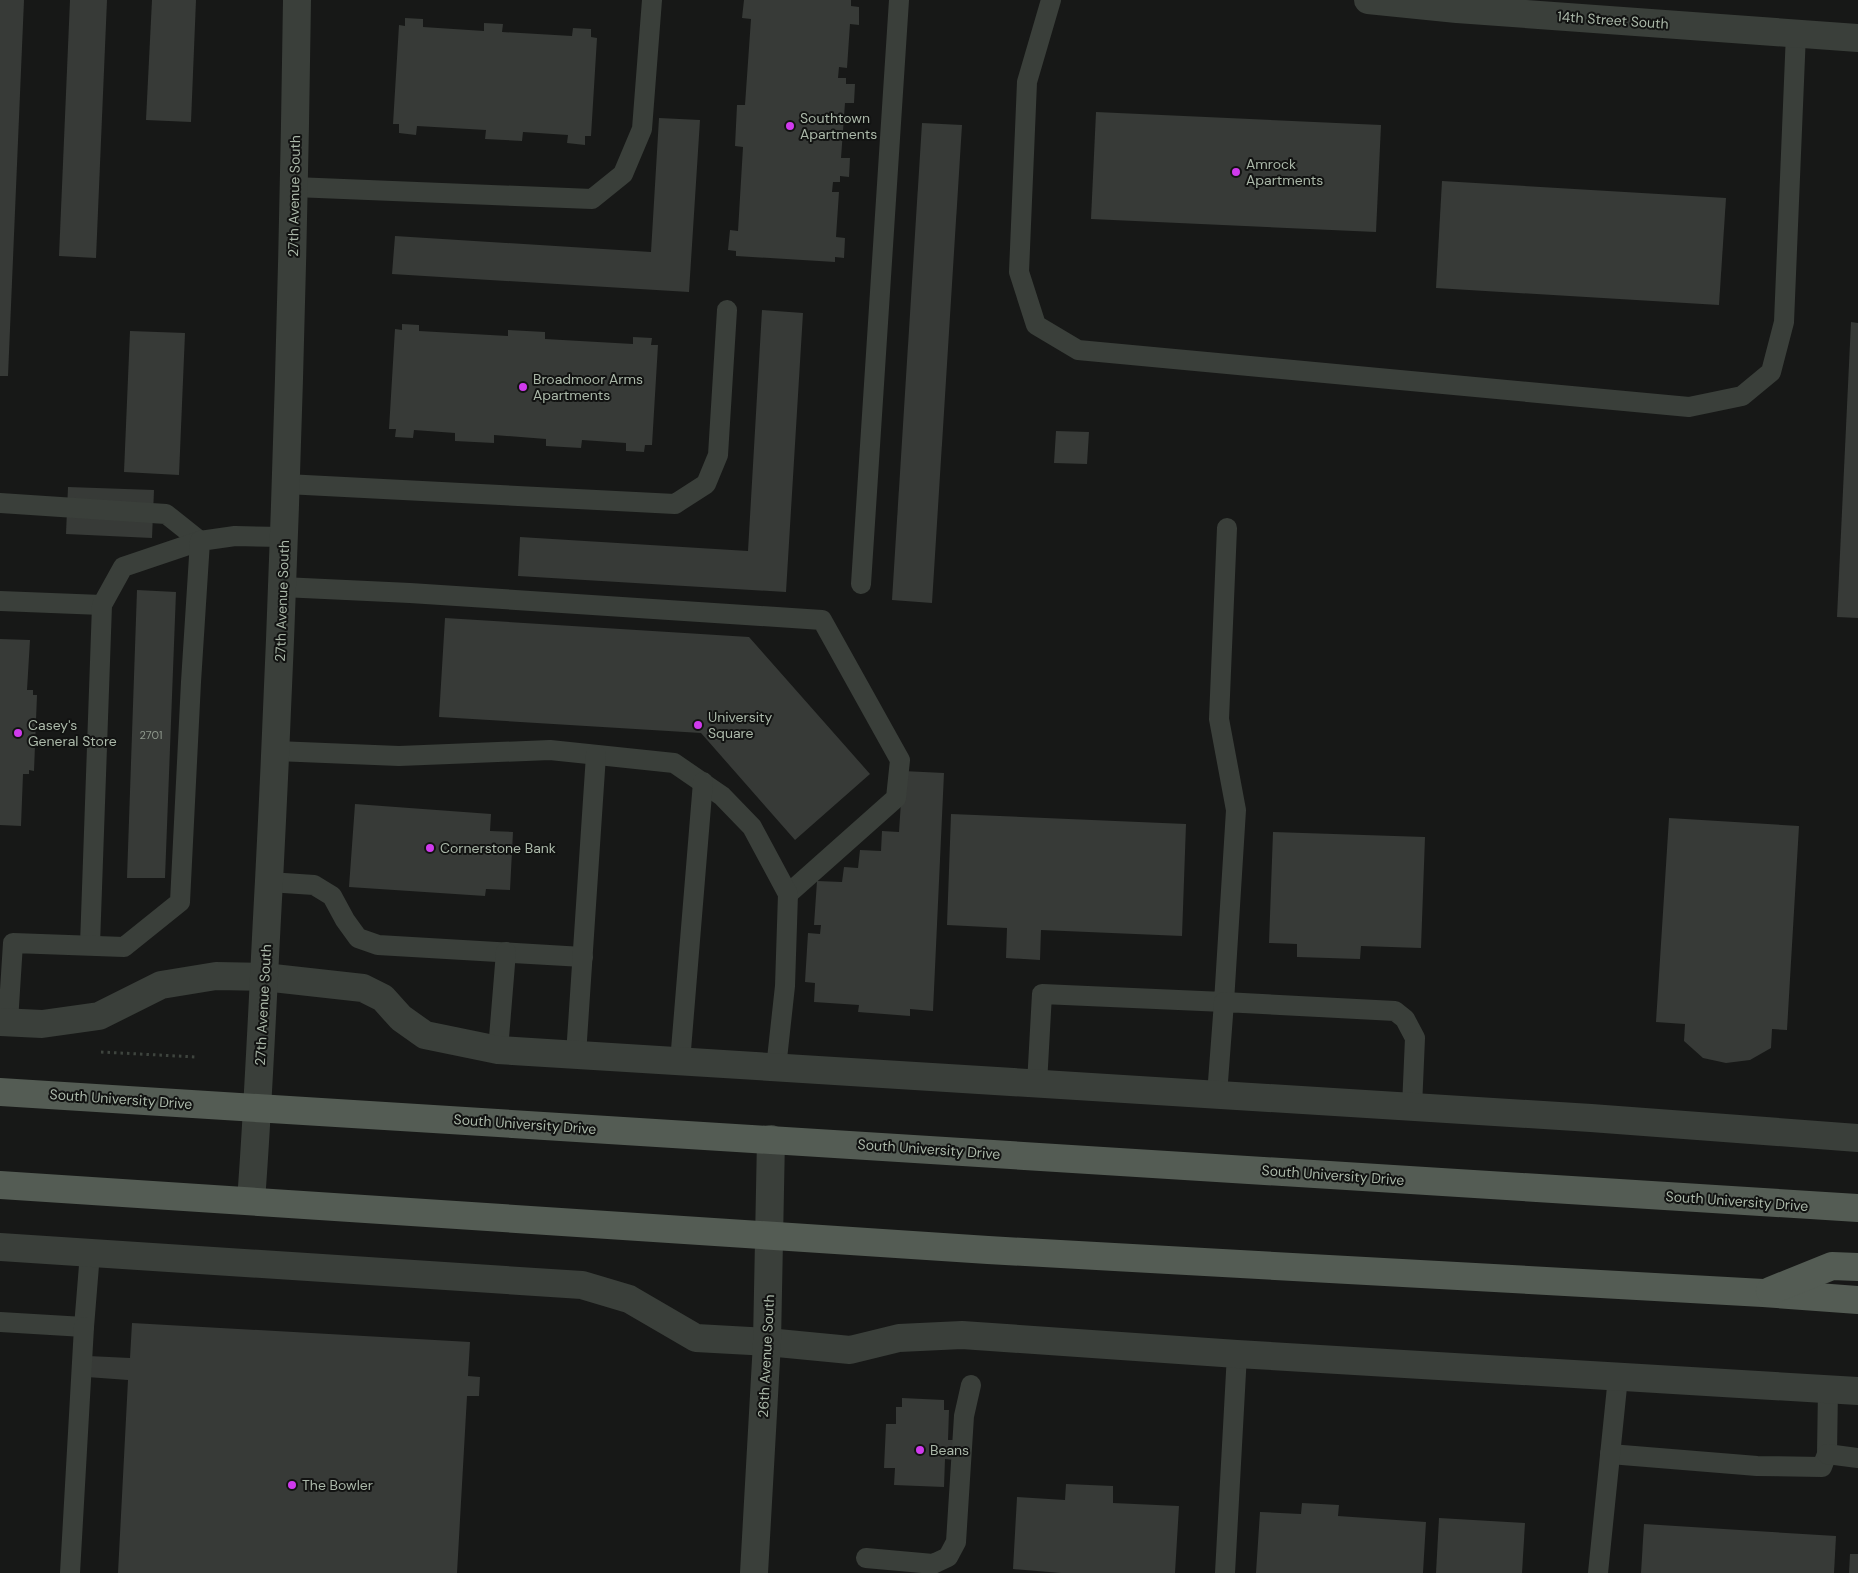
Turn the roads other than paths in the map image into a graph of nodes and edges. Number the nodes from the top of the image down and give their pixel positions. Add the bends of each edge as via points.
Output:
1 (297, 0) edge
2 (652, 0) edge
3 (899, 0) edge
4 (1051, 0) edge
5 (1368, 0) edge
6 (1796, 33) junction
7 (1858, 38) edge
8 (294, 187) junction
9 (727, 310) dead end
10 (286, 484) junction
11 (0, 503) edge
12 (1227, 528) dead end
13 (284, 537) junction
14 (200, 541) junction
15 (861, 584) dead end
16 (282, 587) junction
17 (0, 601) edge
18 (102, 605) junction
19 (276, 751) junction
20 (596, 754) junction
21 (703, 782) junction
22 (269, 882) junction
23 (788, 894) junction
24 (90, 945) junction
25 (506, 952) junction
26 (583, 957) junction
27 (264, 977) junction
28 (1224, 1002) junction
29 (4, 1022) edge
30 (498, 1050) junction
31 (576, 1056) junction
32 (680, 1062) junction
33 (776, 1068) junction
34 (1037, 1084) junction
35 (0, 1092) edge
36 (1217, 1095) junction
37 (1412, 1107) junction
38 (258, 1108) junction
39 (1858, 1138) edge
40 (771, 1139) junction
41 (0, 1185) edge
42 (251, 1201) junction
43 (1858, 1208) edge
44 (770, 1236) junction
45 (0, 1247) edge
46 (90, 1253) junction
47 (1858, 1267) edge
48 (1764, 1294) junction
49 (1858, 1300) edge
50 (0, 1322) edge
51 (84, 1327) junction
52 (767, 1342) junction
53 (1237, 1354) junction
54 (1618, 1376) junction
55 (970, 1385) dead end
56 (1828, 1389) junction
57 (1858, 1391) edge
58 (1610, 1454) junction
59 (1827, 1454) junction
60 (1858, 1458) edge
61 (866, 1558) dead end
62 (70, 1573) edge
63 (754, 1573) edge
64 (1225, 1573) edge
65 (1598, 1573) edge

1 - 8 street, 27th Avenue South
2 - 8 lane via 642,129 623,174 592,199
3 - 15 lane
4 - 6 lane via 1027,82 1019,272 1036,325 1078,350 1689,407 1742,396 1771,372 1784,322
5 - 6 street, 14th Street South
6 - 7 street, 14th Street South
8 - 10 street, 27th Avenue South
9 - 10 lane via 718,456 706,484 675,504
10 - 13 street, 27th Avenue South
11 - 14 lane via 166,514
12 - 28 lane via 1219,719 1236,810
13 - 14 lane via 235,536
13 - 16 street, 27th Avenue South
14 - 18 lane via 123,567
14 - 24 lane via 180,902 124,947
16 - 19 street, 27th Avenue South
16 - 23 lane via 822,620 900,760 896,798
17 - 18 lane
18 - 24 lane
19 - 20 lane via 399,756 550,750
19 - 22 street, 27th Avenue South
20 - 21 lane via 674,762
20 - 26 lane
21 - 23 lane via 722,796 752,827
21 - 32 lane
22 - 25 lane via 314,885 332,896 358,938 378,945
22 - 27 street, 27th Avenue South
23 - 33 lane via 785,986
24 - 29 lane via 13,943
25 - 26 lane
25 - 30 lane
26 - 31 lane
27 - 29 street via 216,976 161,985 99,1016 42,1024
27 - 30 street via 364,988 383,998 401,1018 426,1035
27 - 38 street, 27th Avenue South
28 - 34 lane via 1042,994
28 - 36 lane
28 - 37 lane via 1395,1011 1405,1019 1415,1038
30 - 31 street
31 - 32 street
32 - 33 street
33 - 34 street
34 - 36 street
35 - 38 main road, South University Drive
36 - 37 street
37 - 39 street
38 - 40 main road, South University Drive
38 - 42 street, 27th Avenue South
40 - 43 main road, South University Drive
40 - 44 street, 26th Avenue South
41 - 42 main road
42 - 44 main road
44 - 48 main road
44 - 52 street, 26th Avenue South
45 - 46 street
46 - 51 lane
46 - 52 street via 582,1285 630,1299 696,1338
47 - 48 main road via 1832,1266
48 - 49 main road
50 - 51 lane
51 - 62 lane
52 - 53 street via 850,1350 899,1338 962,1335
52 - 63 street, 26th Avenue South
53 - 54 street
53 - 64 lane
54 - 56 street
54 - 58 lane
55 - 61 lane via 964,1416 956,1542 948,1557 933,1564
56 - 57 street
56 - 59 lane
58 - 59 lane via 1822,1468
58 - 65 lane
59 - 60 lane

